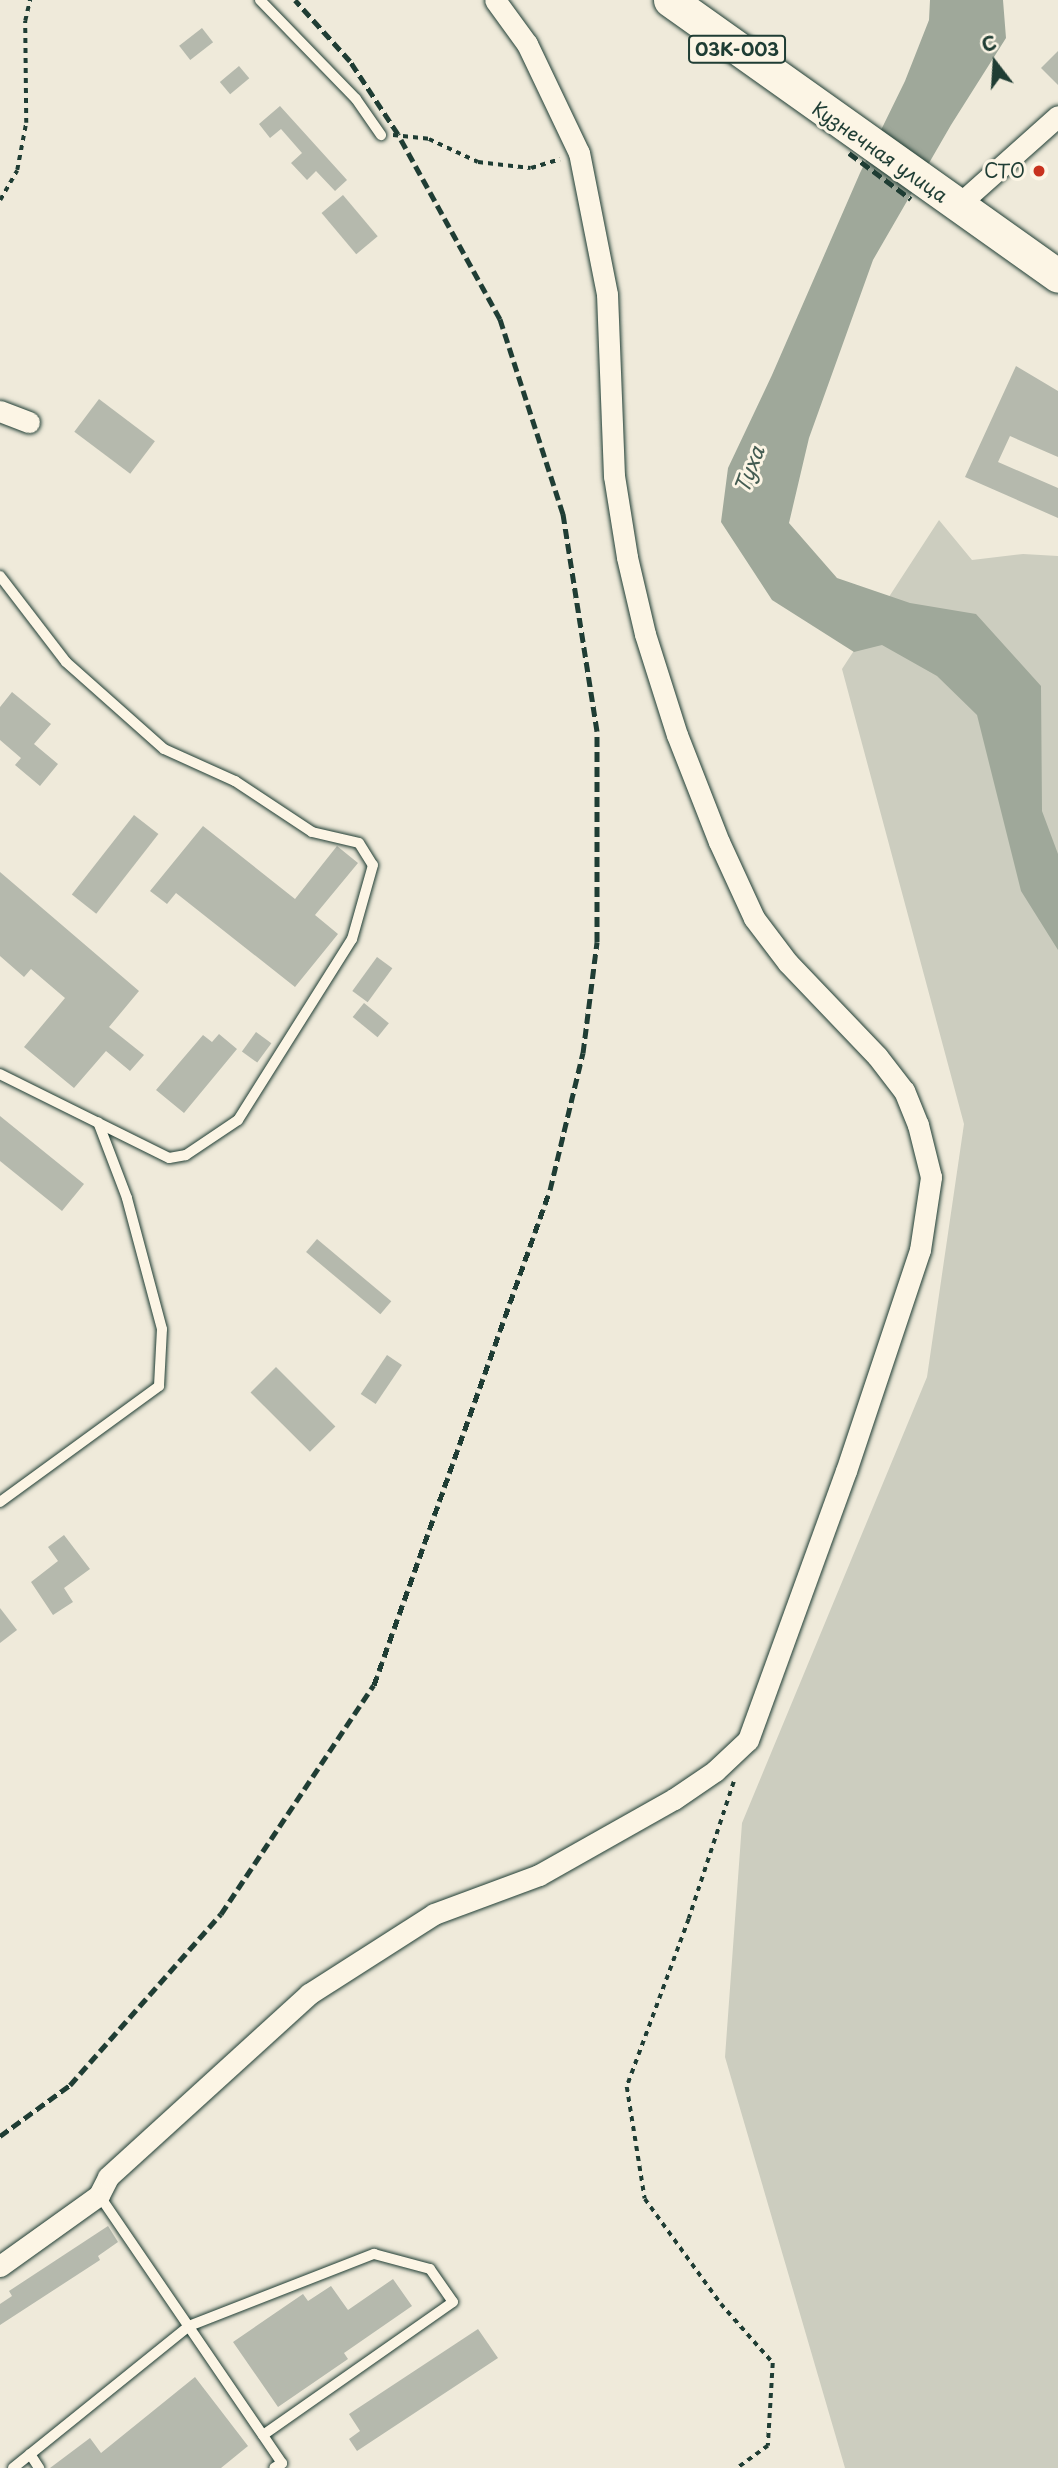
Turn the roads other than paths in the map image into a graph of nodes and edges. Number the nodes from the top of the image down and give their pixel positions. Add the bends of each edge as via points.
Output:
1 (260, 0) edge
2 (495, 0) edge
3 (670, 0) edge
4 (1058, 116) edge
5 (381, 135) road end
6 (957, 206) junction
7 (1058, 276) edge
8 (0, 411) edge
9 (29, 422) dead end
10 (0, 576) edge
11 (0, 1074) edge
12 (98, 1122) junction
13 (0, 1502) edge
14 (99, 2195) junction
15 (0, 2266) edge
16 (189, 2326) junction
17 (263, 2435) junction
18 (30, 2454) junction
19 (13, 2468) edge
20 (40, 2468) edge
21 (274, 2468) edge

1 - 5 lane via 356,99
2 - 14 street via 527,44 579,153 607,294 614,476 627,556 645,634 677,734 754,918 788,963 904,1091 931,1177 920,1250 748,1740 715,1771 674,1799 539,1875 434,1914 309,1994 108,2177
3 - 6 main road, Кузнечная улица / 03К-003
4 - 6 street, Кузнечная улица
6 - 7 main road, Кузнечная улица / 03К-003
8 - 9 street
10 - 12 lane via 66,662 164,749 235,782 312,832 359,843 373,865 352,939 238,1120 186,1154 169,1158
11 - 12 lane
12 - 13 lane via 127,1198 162,1329 159,1386
14 - 15 street
14 - 16 lane
16 - 17 lane
16 - 17 lane via 374,2254 430,2269 453,2302
16 - 18 lane
17 - 21 lane via 282,2463
18 - 19 lane
18 - 20 lane

